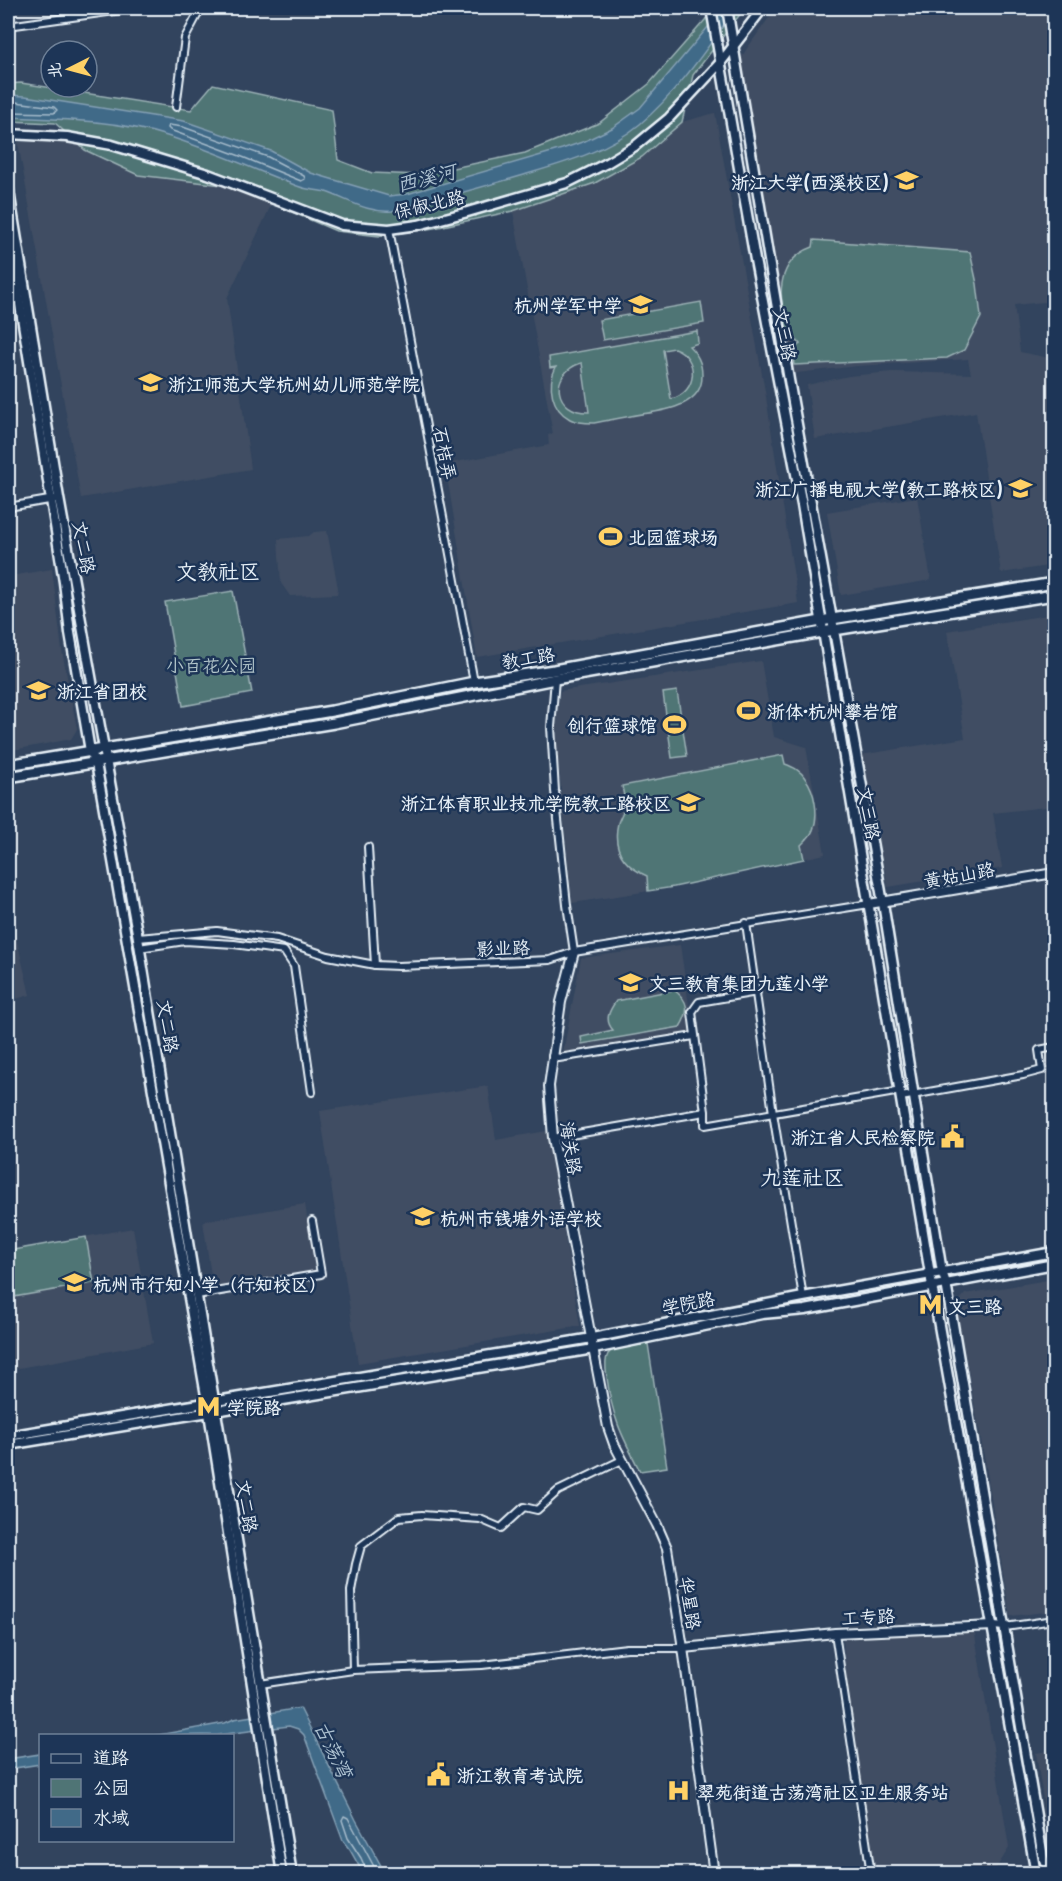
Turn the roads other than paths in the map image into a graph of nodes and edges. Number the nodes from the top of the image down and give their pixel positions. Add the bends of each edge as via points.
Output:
1 (136, 8) edge
2 (201, 8) edge
3 (711, 8) edge
4 (728, 8) edge
5 (763, 8) edge
6 (8, 26) edge
7 (733, 46) junction
8 (721, 62) junction
9 (176, 107) dead end
10 (8, 134) edge
11 (8, 185) edge
12 (8, 229) edge
13 (388, 229) junction
14 (55, 499) junction
15 (8, 507) edge
16 (1054, 583) edge
17 (1054, 595) edge
18 (832, 619) junction
19 (820, 621) junction
20 (834, 630) junction
21 (822, 633) junction
22 (555, 679) junction
23 (474, 682) junction
24 (105, 747) junction
25 (90, 751) junction
26 (106, 760) junction
27 (96, 763) junction
28 (8, 765) edge
29 (8, 777) edge
30 (368, 847) dead end
31 (1054, 873) edge
32 (883, 903) junction
33 (869, 904) junction
34 (746, 923) junction
35 (138, 938) junction
36 (140, 948) junction
37 (574, 952) junction
38 (375, 965) junction
39 (757, 992) junction
40 (694, 1036) junction
41 (1054, 1047) edge
42 (552, 1056) junction
43 (312, 1092) dead end
44 (901, 1094) junction
45 (913, 1095) junction
46 (705, 1112) junction
47 (772, 1113) junction
48 (553, 1138) junction
49 (312, 1221) dead end
50 (1054, 1252) edge
51 (1054, 1264) edge
52 (942, 1272) junction
53 (931, 1275) junction
54 (946, 1283) junction
55 (932, 1286) junction
56 (197, 1295) junction
57 (803, 1297) junction
58 (592, 1338) junction
59 (594, 1349) junction
60 (211, 1402) junction
61 (213, 1412) junction
62 (8, 1436) edge
63 (8, 1445) edge
64 (622, 1460) junction
65 (1054, 1620) edge
66 (993, 1626) junction
67 (1005, 1627) junction
68 (835, 1633) junction
69 (683, 1648) junction
70 (353, 1670) junction
71 (260, 1684) junction
72 (261, 1711) junction
73 (264, 1733) junction
74 (1054, 1872) edge
75 (282, 1874) edge
76 (292, 1874) edge
77 (714, 1874) edge
78 (871, 1874) edge
79 (1036, 1874) edge
80 (1049, 1874) edge

1 - 6 street
2 - 9 street via 185,38
3 - 8 main road, 文三路
4 - 7 main road, 文三路
5 - 7 main road, 保俶北路
7 - 8 main road, 保俶北路
7 - 18 main road, 文三路
8 - 13 main road, 保俶北路 via 669,118 605,164 567,183 537,192 455,216
8 - 19 main road, 文三路
10 - 13 main road, 保俶北路 via 105,143 208,174 342,225
11 - 14 main road, 文二路
12 - 14 main road, 文二路
13 - 23 street, 石桔弄
14 - 15 street
14 - 24 main road, 文二路
14 - 25 main road, 文二路 via 70,633
16 - 18 main road, 教工路
17 - 20 main road, 教工路
18 - 19 main road, 教工路
18 - 20 main road, 文三路
19 - 21 main road, 文三路
19 - 23 main road, 教工路
20 - 21 main road, 教工路
20 - 32 main road, 文三路
21 - 22 main road, 教工路
21 - 33 main road, 文三路
22 - 26 main road, 教工路 via 334,723
22 - 37 street via 551,727 555,791
23 - 24 main road, 教工路 via 332,711
24 - 25 main road, 教工路
24 - 26 main road, 文二路
25 - 27 main road, 文二路
25 - 28 main road, 教工路
26 - 27 main road, 教工路
26 - 35 main road, 文二路
27 - 29 main road, 教工路
27 - 60 main road, 文二路
30 - 38 street
31 - 32 street, 黄姑山路
32 - 33 street, 黄姑山路
32 - 45 main road, 文三路
33 - 34 street, 影业路
33 - 44 main road, 文三路
34 - 37 street, 影业路
34 - 39 street
35 - 36 main road, 文二路
35 - 38 street, 影业路 via 217,931 277,939 328,956
36 - 43 street via 185,941 284,951 294,966
36 - 56 main road, 文二路
37 - 38 street, 影业路 via 550,960
37 - 42 street, 海关路
39 - 40 street via 699,1002 692,1012
39 - 47 street
40 - 42 street
40 - 46 street
41 - 45 street via 1039,1050 1042,1070
42 - 48 street, 海关路 via 549,1086
44 - 45 street
44 - 47 street
44 - 53 main road, 文三路
45 - 52 main road, 文三路
46 - 47 street via 705,1125
46 - 48 street
47 - 57 street
48 - 58 street, 海关路
49 - 56 street via 321,1274
50 - 52 main road, 学院路
51 - 54 main road, 学院路
52 - 53 main road, 学院路
52 - 54 main road, 文三路
53 - 55 main road, 文三路
53 - 57 main road, 学院路
54 - 55 main road, 学院路
54 - 67 main road, 文三路
55 - 59 main road, 学院路 via 805,1310 762,1314
55 - 66 main road, 文三路
56 - 60 main road, 文二路
57 - 58 main road, 学院路
58 - 59 street, 海关路
58 - 60 main road, 学院路
59 - 61 main road, 学院路
59 - 64 street, 华星路 via 608,1427
60 - 61 main road, 文二路
60 - 62 main road, 学院路
61 - 63 main road, 学院路
61 - 71 main road, 文二路
61 - 72 main road, 文二路
64 - 69 street, 华星路 via 667,1548
64 - 70 street via 558,1491 537,1510 524,1507 501,1528 480,1519 399,1517 362,1546 356,1564 351,1591
65 - 67 street, 工专路
66 - 67 street, 工专路
66 - 68 street, 工专路
66 - 79 main road, 文三路
67 - 80 main road, 文三路
68 - 69 street, 工专路
68 - 78 street
69 - 70 street via 627,1648 482,1665
69 - 77 street, 华星路
70 - 71 street
71 - 72 main road, 文二路
72 - 73 main road, 文二路
73 - 75 main road, 文二路
73 - 76 main road, 文二路
74 - 80 street

